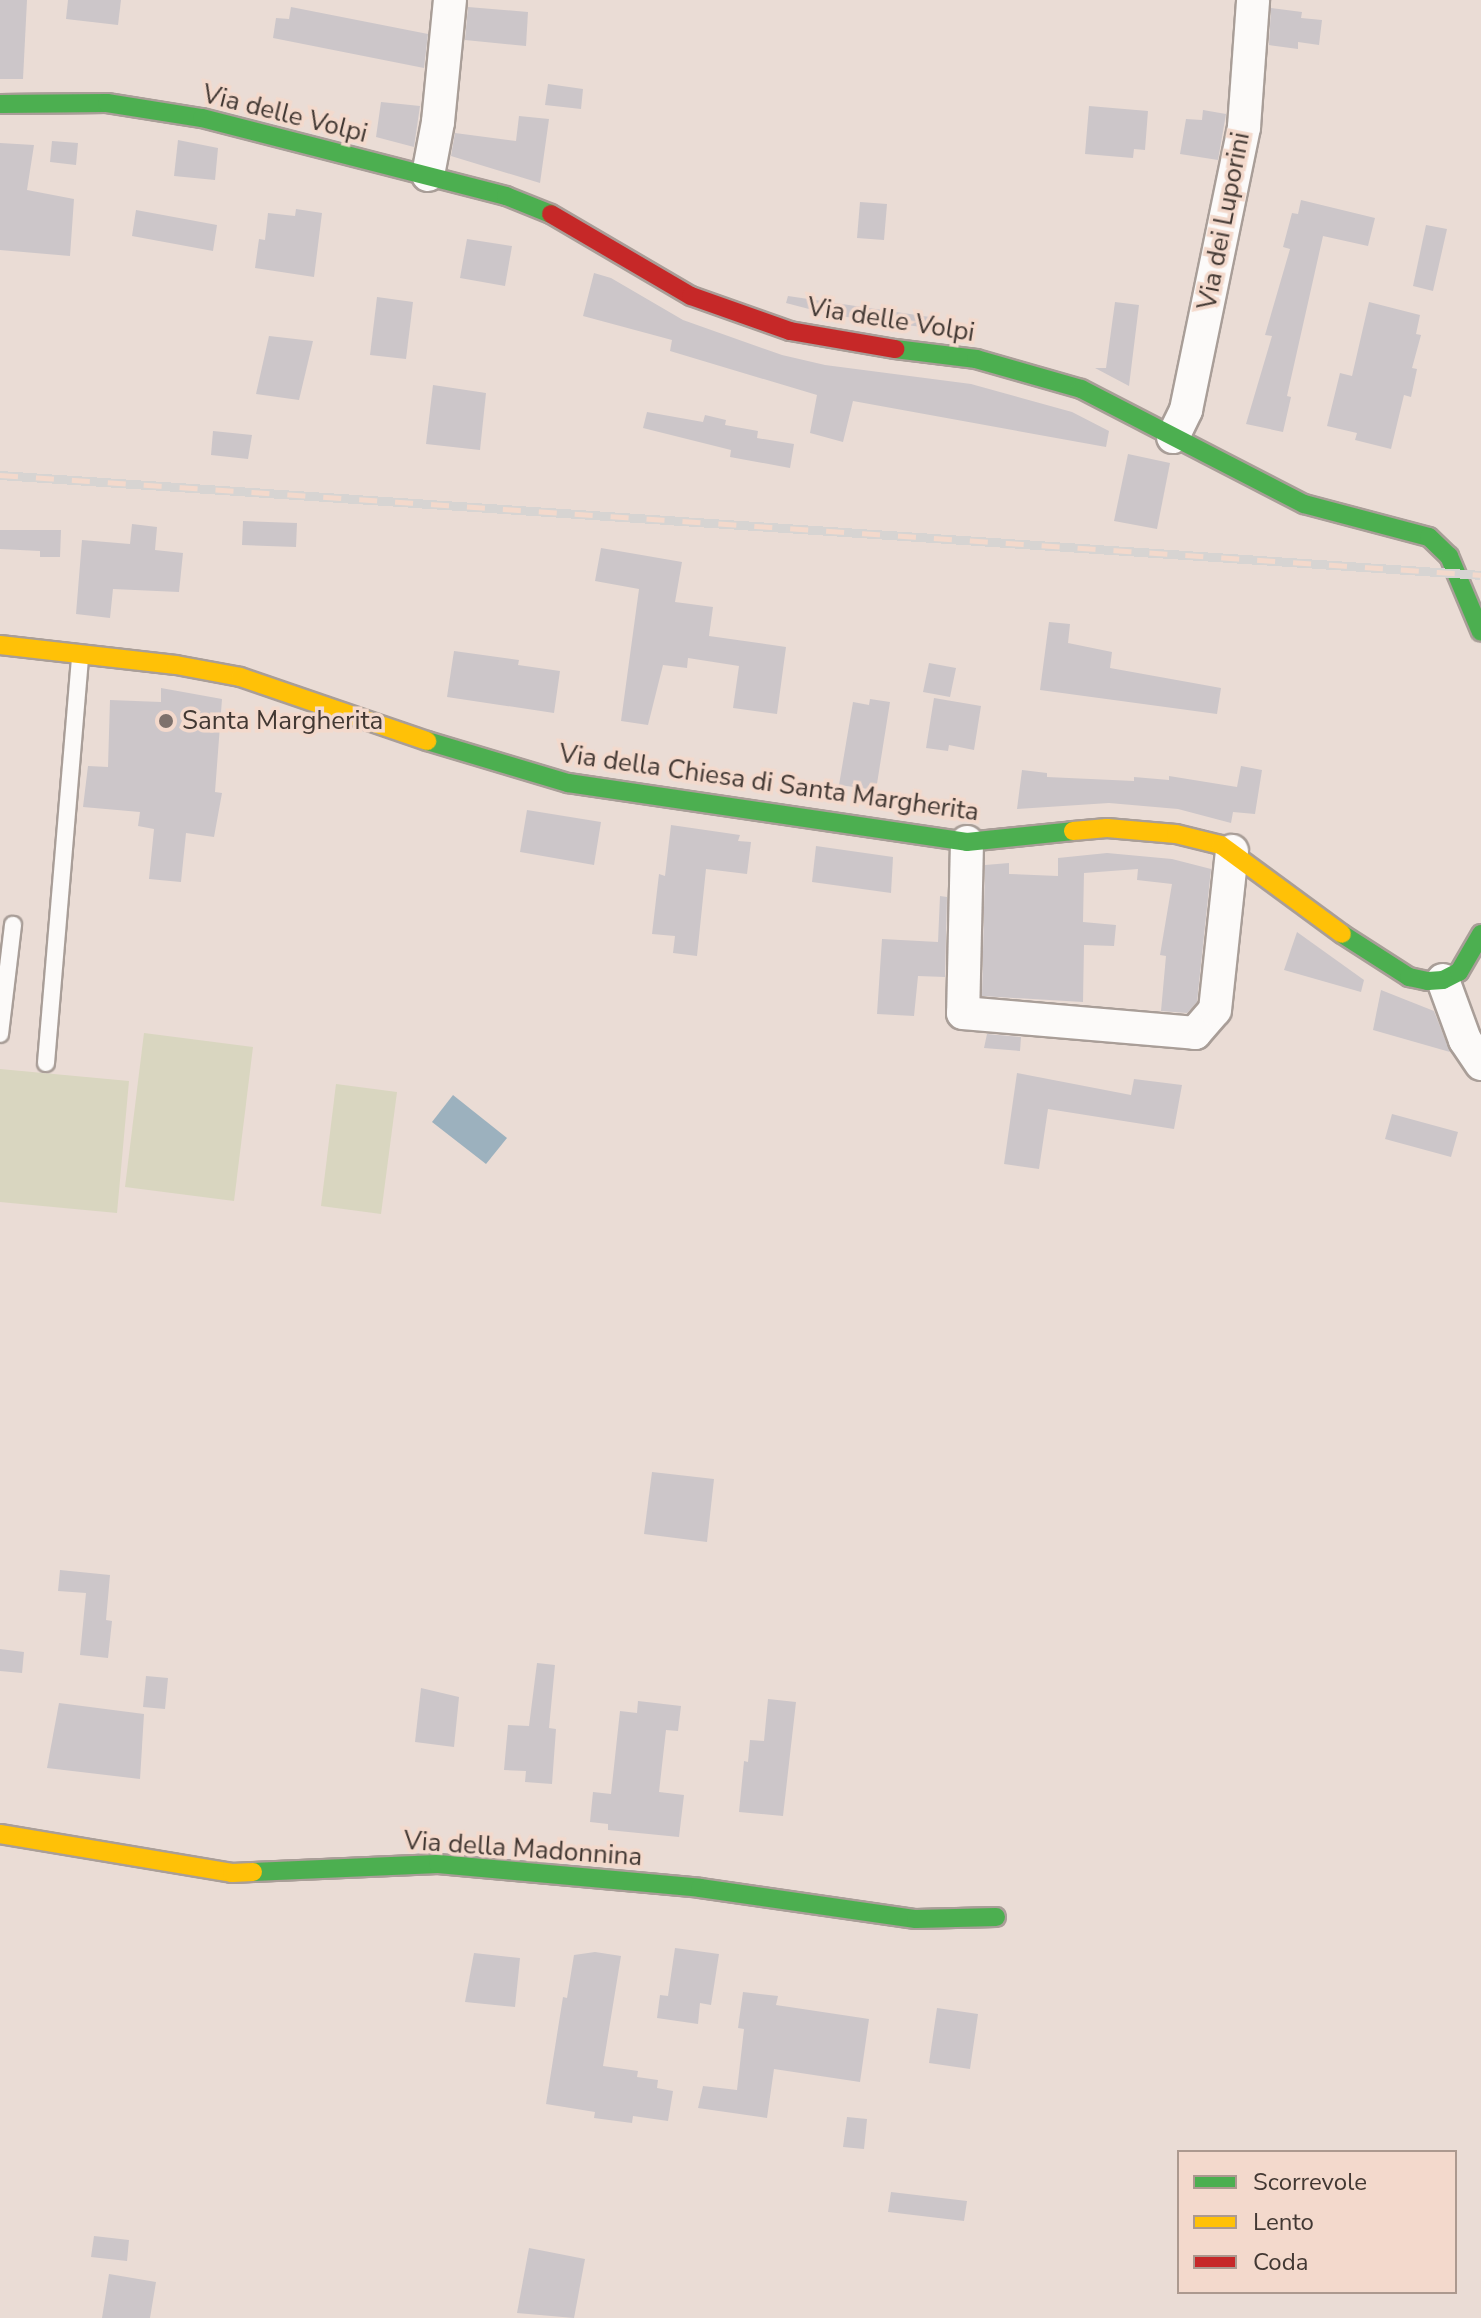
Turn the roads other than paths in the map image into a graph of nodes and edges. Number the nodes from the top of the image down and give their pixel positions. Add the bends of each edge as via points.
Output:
1 (450, 0) edge
2 (1253, 0) edge
3 (0, 104) edge
4 (428, 175) junction
5 (1173, 437) junction
6 (1481, 632) edge
7 (0, 645) edge
8 (80, 655) junction
9 (967, 842) junction
10 (1232, 851) junction
11 (13, 925) dead end
12 (1481, 934) edge
13 (1443, 980) junction
14 (0, 1034) edge
15 (46, 1063) dead end
16 (1481, 1064) edge
17 (0, 1834) edge
18 (996, 1917) dead end

1 - 4 street
2 - 5 street, Via dei Luporini via 1244,127 1186,410
3 - 4 street, Via delle Volpi via 107,103 202,118
4 - 5 street, Via delle Volpi via 554,215 691,296 828,340 976,359 1081,389
5 - 6 street, Via delle Volpi via 1304,504 1429,537 1449,556
7 - 8 street, Via della Chiesa di Santa Margherita
8 - 9 street, Via della Chiesa di Santa Margherita via 240,677 479,759 568,783
8 - 15 lane
9 - 10 street, Via della Chiesa di Santa Margherita via 1107,828 1176,834
9 - 10 street via 963,1013 1195,1033 1215,1010
10 - 13 street, Via della Chiesa di Santa Margherita via 1373,956 1409,977
11 - 14 lane
12 - 13 street via 1459,972
13 - 16 street via 1465,1040
17 - 18 street, Via della Madonnina via 232,1873 438,1864 700,1888 916,1919

